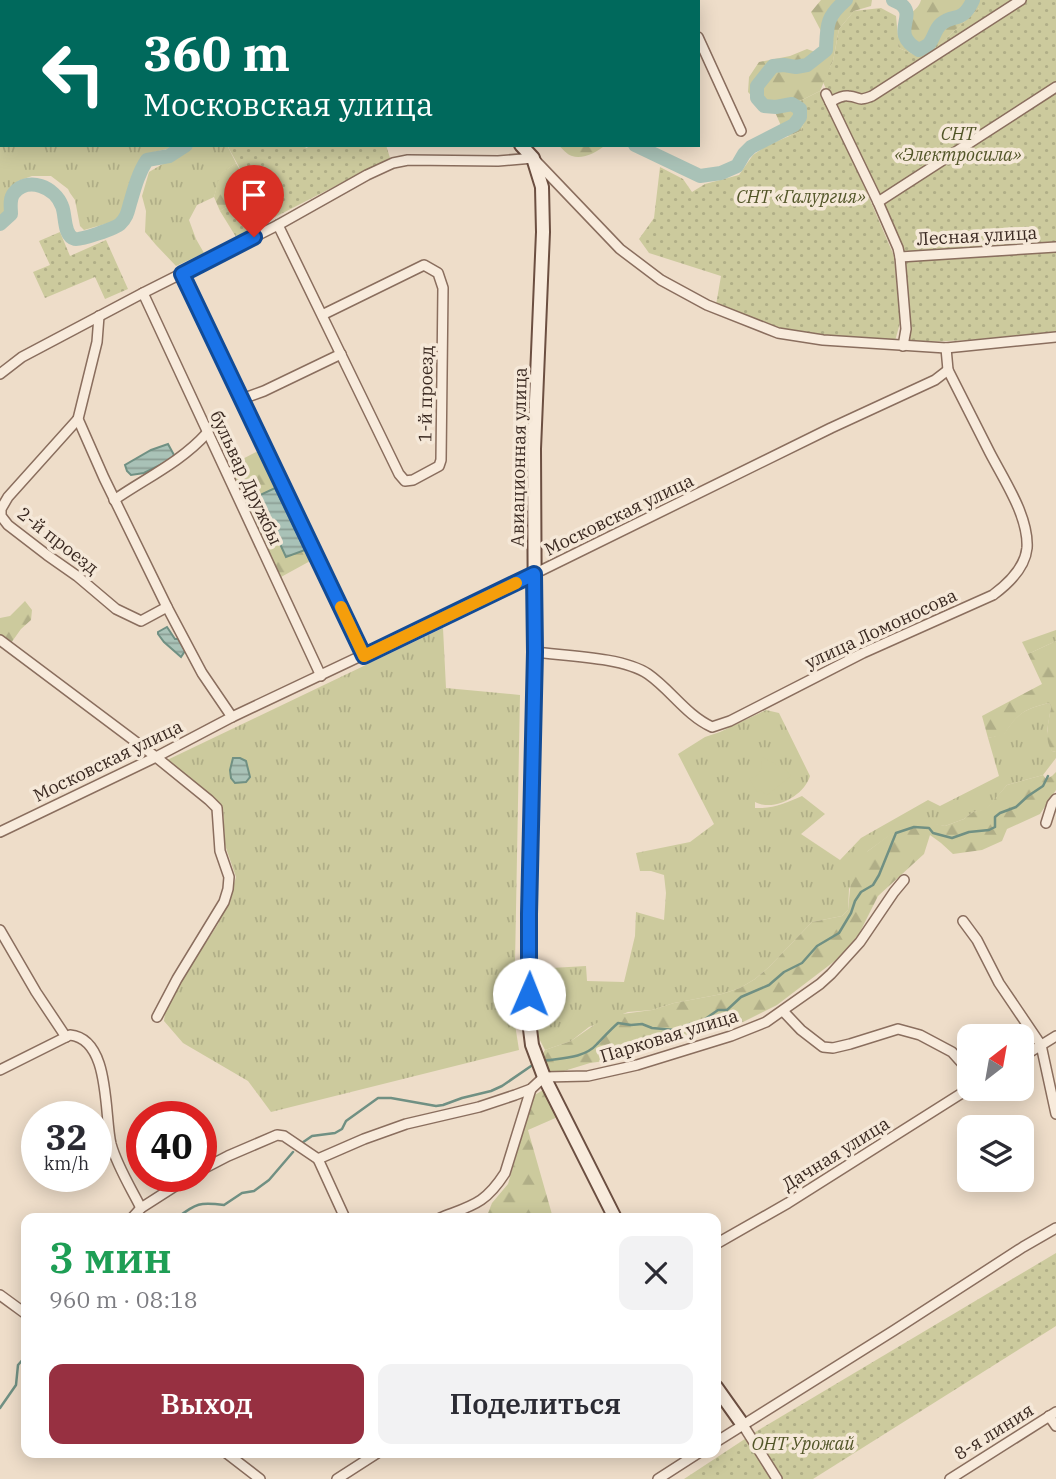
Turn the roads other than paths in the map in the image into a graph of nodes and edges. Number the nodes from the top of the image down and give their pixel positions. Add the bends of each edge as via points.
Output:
1 (1021, 0) edge
2 (700, 41) edge
3 (1056, 87) edge
4 (741, 131) dead end
5 (523, 147) edge
6 (533, 158) junction
7 (878, 202) junction
8 (278, 225) junction
9 (1056, 247) edge
10 (900, 257) junction
11 (182, 274) junction
12 (143, 293) junction
13 (322, 315) junction
14 (99, 316) junction
15 (1056, 337) edge
16 (903, 346) junction
17 (946, 348) junction
18 (341, 354) junction
19 (948, 370) junction
20 (0, 374) edge
21 (242, 399) junction
22 (78, 419) junction
23 (207, 433) junction
24 (114, 500) junction
25 (534, 574) junction
26 (167, 607) junction
27 (0, 640) edge
28 (535, 652) junction
29 (364, 656) junction
30 (321, 676) junction
31 (232, 718) junction
32 (156, 757) junction
33 (1056, 799) edge
34 (1046, 823) dead end
35 (0, 832) edge
36 (904, 880) dead end
37 (963, 921) dead end
38 (0, 930) edge
39 (783, 1011) junction
40 (157, 1017) dead end
41 (1056, 1036) edge
42 (66, 1037) junction
43 (1041, 1045) junction
44 (1034, 1049) edge
45 (957, 1058) edge
46 (0, 1070) edge
47 (544, 1077) junction
48 (531, 1089) junction
49 (957, 1096) edge
50 (1056, 1114) edge
51 (318, 1159) junction
52 (217, 1162) edge
53 (166, 1192) edge
54 (141, 1208) junction
55 (136, 1213) edge
56 (343, 1213) edge
57 (452, 1213) edge
58 (612, 1213) edge
59 (1056, 1228) edge
60 (721, 1241) edge
61 (0, 1295) edge
62 (21, 1310) edge
63 (721, 1394) edge
64 (1053, 1414) edge
65 (743, 1425) junction
66 (1056, 1426) edge
67 (721, 1439) edge
68 (233, 1458) edge
69 (370, 1458) edge
70 (691, 1458) edge
71 (260, 1479) edge
72 (337, 1479) edge
73 (658, 1479) edge
74 (777, 1479) edge
75 (950, 1479) edge

1 - 7 street via 872,96 828,98
2 - 4 street
3 - 7 street
5 - 6 street, Авиационная улица
6 - 8 street via 393,163
6 - 16 street via 620,249 661,280 706,305 778,333
6 - 25 street, Авиационная улица via 542,187 543,232
7 - 10 street
8 - 11 street
8 - 13 street, 1-й проезд
9 - 10 street, Лесная улица
10 - 16 street via 906,329
11 - 12 street
11 - 21 street, бульвар Дружбы
12 - 14 street
12 - 23 street, бульвар Дружбы
13 - 18 street, 1-й проезд
13 - 18 street, 1-й проезд via 424,265 438,273 443,288 439,466 405,481
14 - 20 street via 22,357
14 - 22 street, 2-й проезд
15 - 17 street
16 - 17 street
17 - 19 street, улица Ломоносова
18 - 21 street
19 - 25 street, Московская улица
19 - 28 street, улица Ломоносова via 1017,505 1026,534 1023,563 993,595 712,727 645,672 621,663
21 - 29 street, бульвар Дружбы
22 - 24 street
22 - 26 street, 2-й проезд via 8,497 1,516 116,609 141,621
23 - 24 street via 171,465
23 - 30 street, бульвар Дружбы
24 - 26 street
25 - 28 street, Авиационная улица
25 - 29 street, Московская улица
26 - 31 street
27 - 32 street
28 - 47 street, Авиационная улица via 529,1021
29 - 30 street, Московская улица
30 - 31 street, Московская улица
31 - 32 street, Московская улица
32 - 35 street, Московская улица
32 - 40 street via 217,808 220,851 229,877 224,902
33 - 34 street
36 - 39 street, Парковая улица via 831,974
37 - 43 street
38 - 42 street
39 - 45 street via 823,1047 834,1048 898,1029 920,1035
39 - 47 street, Парковая улица via 731,1036 637,1065 588,1076
41 - 43 street
42 - 46 street
42 - 54 street via 79,1036 95,1055 104,1080 115,1156
43 - 44 street
43 - 50 street
47 - 48 street
47 - 58 street, Авиационная улица
48 - 51 street via 407,1125
48 - 57 street via 498,1184 481,1201
49 - 60 street, Дачная улица
51 - 52 street via 277,1135
51 - 56 street
53 - 54 street
54 - 55 street
59 - 65 street
61 - 62 street
63 - 65 street
64 - 66 street
64 - 75 street, 8-я линия
65 - 67 street
65 - 74 street
68 - 71 street
69 - 72 street
70 - 73 street

